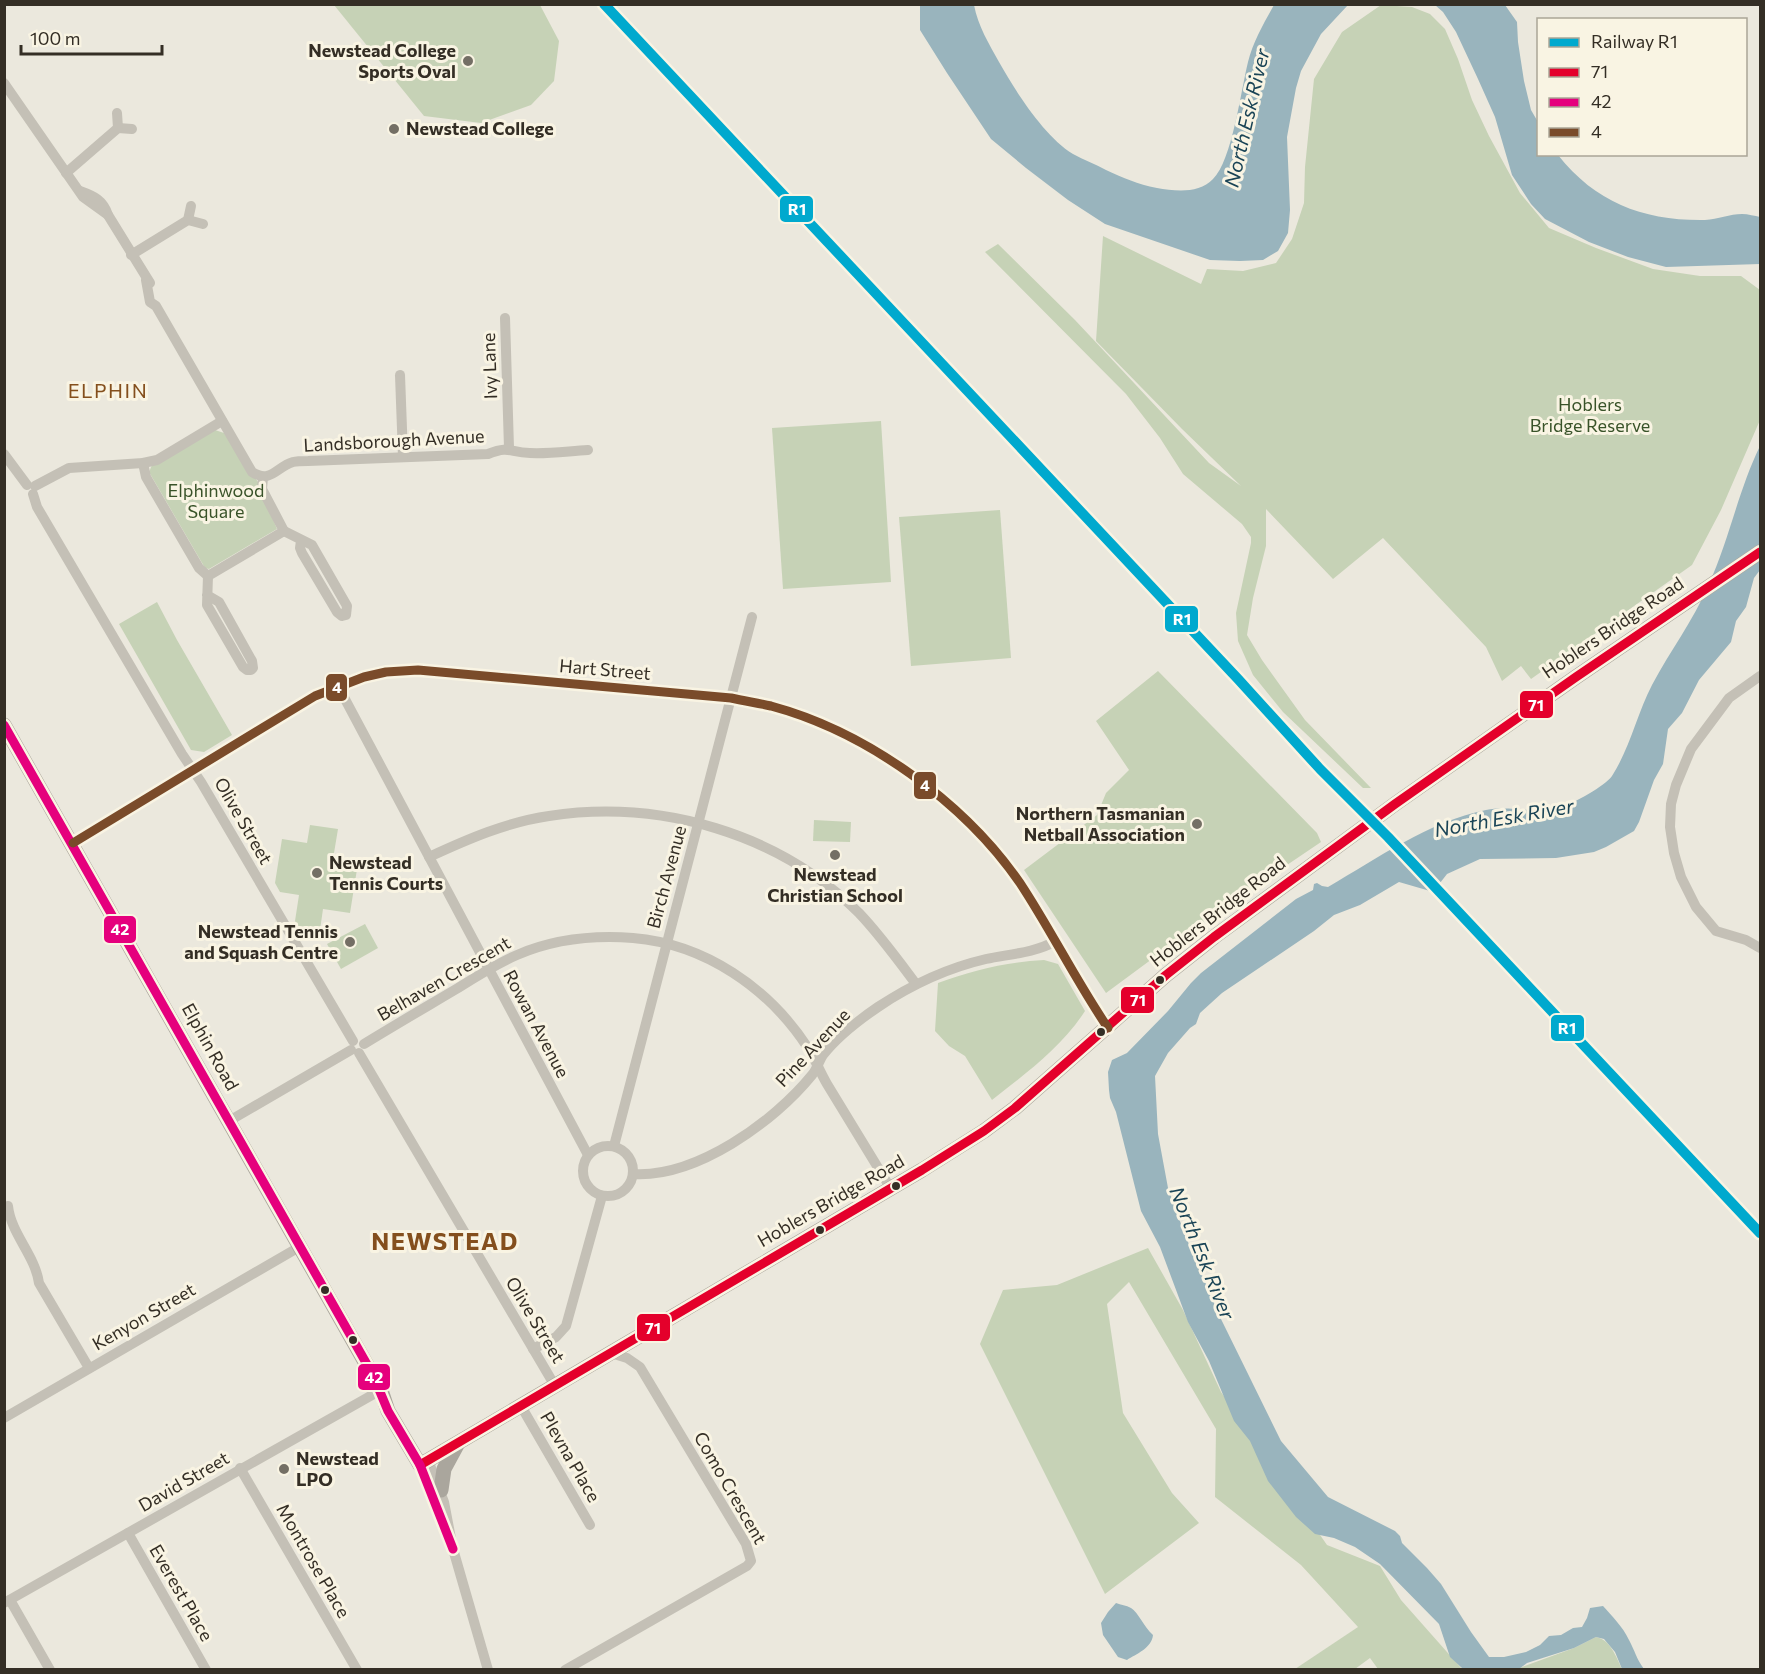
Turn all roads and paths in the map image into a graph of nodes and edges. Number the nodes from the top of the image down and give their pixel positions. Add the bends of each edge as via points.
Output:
1 (4, 83) edge
2 (117, 113) dead end
3 (118, 128) junction
4 (132, 129) dead end
5 (66, 173) junction
6 (191, 206) dead end
7 (188, 220) junction
8 (203, 224) dead end
9 (131, 255) junction
10 (505, 318) dead end
11 (400, 375) dead end
12 (222, 421) junction
13 (509, 448) junction
14 (588, 450) dead end
15 (4, 454) edge
16 (403, 456) junction
17 (143, 463) junction
18 (263, 477) junction
19 (32, 488) junction
20 (284, 531) junction
21 (302, 541) junction
22 (1761, 552) edge
23 (207, 576) junction
24 (207, 595) junction
25 (752, 617) dead end
26 (1761, 676) edge
27 (338, 686) junction
28 (731, 698) junction
29 (4, 725) edge
30 (9, 744) edge
31 (193, 770) junction
32 (698, 823) junction
33 (73, 843) junction
34 (429, 857) junction
35 (1056, 941) junction
36 (666, 945) junction
37 (1761, 948) edge
38 (488, 969) junction
39 (916, 984) junction
40 (1108, 1028) junction
41 (357, 1047) junction
42 (818, 1066) junction
43 (229, 1121) junction
44 (614, 1146) junction
45 (588, 1155) junction
46 (633, 1174) junction
47 (891, 1189) junction
48 (602, 1196) junction
49 (8, 1206) dead end
50 (301, 1246) junction
51 (533, 1349) junction
52 (611, 1353) junction
53 (89, 1368) junction
54 (555, 1386) junction
55 (381, 1390) junction
56 (521, 1406) junction
57 (4, 1418) edge
58 (459, 1442) junction
59 (424, 1462) junction
60 (240, 1468) junction
61 (441, 1490) junction
62 (590, 1525) dead end
63 (128, 1533) junction
64 (453, 1549) junction
65 (7, 1602) edge
66 (50, 1670) edge
67 (206, 1670) edge
68 (357, 1670) edge
69 (488, 1670) edge
70 (566, 1670) edge

1 - 5 street
2 - 3 street
3 - 4 street
3 - 5 street
5 - 9 street via 83,197 108,215
6 - 7 street
7 - 8 street
7 - 9 street
9 - 12 street via 146,280 150,302 156,306
10 - 13 street, Ivy Lane
11 - 16 street
12 - 17 street via 157,460
12 - 18 street via 252,472
13 - 14 street, Landsborough Avenue via 520,453
13 - 16 street, Landsborough Avenue via 488,454
15 - 19 street, Olive Street
16 - 18 street, Landsborough Avenue via 292,462
17 - 19 street via 69,468
17 - 23 street via 146,477
18 - 20 street via 262,489
19 - 31 street, Olive Street via 37,507
20 - 21 street
20 - 23 street
21 - 21 street via 312,545 347,606 346,615 336,612 302,553
22 - 40 highway, Hoblers Bridge Road via 1395,804 1214,937
23 - 24 street
24 - 24 street via 219,602 252,661 251,670 243,667 207,605
25 - 28 street, Birch Avenue
26 - 37 street via 1729,698 1691,749 1676,785 1670,827 1681,877 1696,907 1716,930
27 - 28 street, Hart Street via 386,672 418,670
27 - 31 street, Hart Street
27 - 34 street, Rowan Avenue
28 - 32 street, Birch Avenue
28 - 35 street, Hart Street via 772,707 857,741 933,791 984,839 1010,870
29 - 30 highway, Elphin Road
30 - 33 highway, Elphin Road
31 - 33 street, Hart Street
31 - 41 street, Olive Street
32 - 34 street via 637,813 548,816 490,831
32 - 36 street, Birch Avenue
32 - 39 street via 764,847 830,888 858,912
33 - 43 highway, Elphin Road
34 - 38 street, Rowan Avenue
35 - 39 street, Pine Avenue via 1040,950 984,959
35 - 40 street, Hart Street
36 - 38 street, Belhaven Crescent via 632,938 579,938 533,949
36 - 42 street, Belhaven Crescent via 717,964 752,986 790,1025
36 - 44 street, Birch Avenue
38 - 41 street, Belhaven Crescent
38 - 45 street, Rowan Avenue
39 - 42 street, Pine Avenue via 864,1017 823,1056
40 - 47 highway, Hoblers Bridge Road via 1015,1108
41 - 43 street, Belhaven Crescent
41 - 51 street, Olive Street
42 - 46 street, Pine Avenue via 778,1109 728,1146 663,1172
42 - 47 street, Belhaven Crescent
43 - 50 highway, Elphin Road
44 - 45 street via 600,1147
44 - 46 street via 627,1154
45 - 48 street via 582,1170 584,1179 588,1187
46 - 48 street via 619,1194
47 - 52 highway, Hoblers Bridge Road
48 - 51 street via 567,1326
49 - 53 street via 39,1283
50 - 53 street, Kenyon Street
50 - 55 highway, Elphin Road
51 - 54 street, Olive Street
52 - 54 highway, Hoblers Bridge Road
52 - 70 street, Como Crescent via 640,1367 747,1545 751,1561
53 - 57 street, Kenyon Street
54 - 56 highway, Hoblers Bridge Road
55 - 59 highway, Elphin Road via 388,1411
55 - 60 street, David Street
56 - 58 highway, Hoblers Bridge Road
56 - 62 street, Plevna Place
58 - 59 highway, Hoblers Bridge Road
58 - 61 highway via 444,1469
59 - 61 street
59 - 64 street
60 - 63 street, David Street
60 - 68 street, Montrose Place
61 - 64 street
63 - 65 street, David Street
63 - 67 street, Everest Place
64 - 69 street
65 - 66 street

